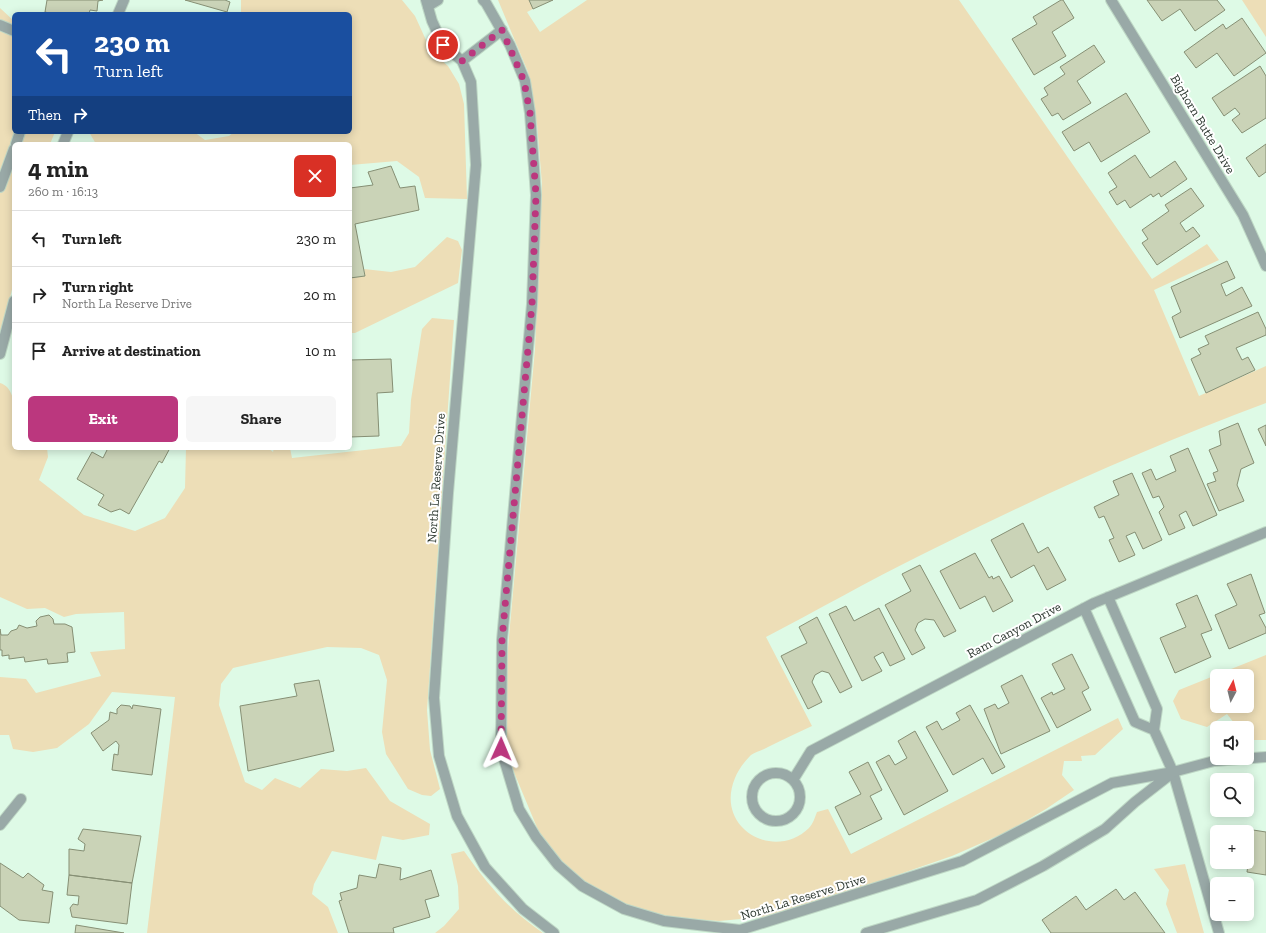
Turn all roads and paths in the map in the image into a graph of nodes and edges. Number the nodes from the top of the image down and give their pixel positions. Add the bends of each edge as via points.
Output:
1 (124, 0) edge
2 (438, 0) edge
3 (483, 0) edge
4 (1111, 0) edge
5 (427, 3) edge
6 (119, 12) edge
7 (0, 25) edge
8 (12, 30) edge
9 (502, 30) junction
10 (462, 61) junction
11 (12, 155) edge
12 (0, 187) edge
13 (1266, 266) edge
14 (12, 308) edge
15 (0, 354) edge
16 (1266, 532) edge
17 (1108, 597) junction
18 (1084, 608) junction
19 (1154, 730) junction
20 (1266, 757) edge
21 (1173, 772) junction
22 (793, 780) junction
23 (21, 799) dead end
24 (0, 824) edge
25 (554, 933) edge
26 (866, 933) edge
27 (1219, 933) edge

1 - 6 street
2 - 5 street
3 - 9 street, North La Reserve Drive
4 - 13 street, Bighorn Butte Drive via 1243,215
5 - 10 street, North La Reserve Drive via 443,45
7 - 8 street
9 - 10 street
9 - 21 street, North La Reserve Drive via 524,81 530,113 536,195 532,304 502,640 501,749 520,809 536,837 558,865 582,886 624,909 664,921 740,930 962,862 1112,783
10 - 25 street, North La Reserve Drive via 471,82 476,165 448,493 434,698 439,756 457,816 485,867 523,909
11 - 12 street
14 - 15 street
16 - 17 street, Ram Canyon Drive
17 - 18 street, Ram Canyon Drive
17 - 19 street via 1157,709
18 - 19 street via 1135,722
18 - 22 street, Ram Canyon Drive via 811,751
19 - 21 street
20 - 21 street, North La Reserve Drive via 1214,761
21 - 26 street, North La Reserve Drive via 1105,829 1043,866 977,900
21 - 27 street
22 - 22 street via 800,794 800,801 793,815 786,820 770,821 757,812 753,806 752,794 762,777 778,773
23 - 24 street

